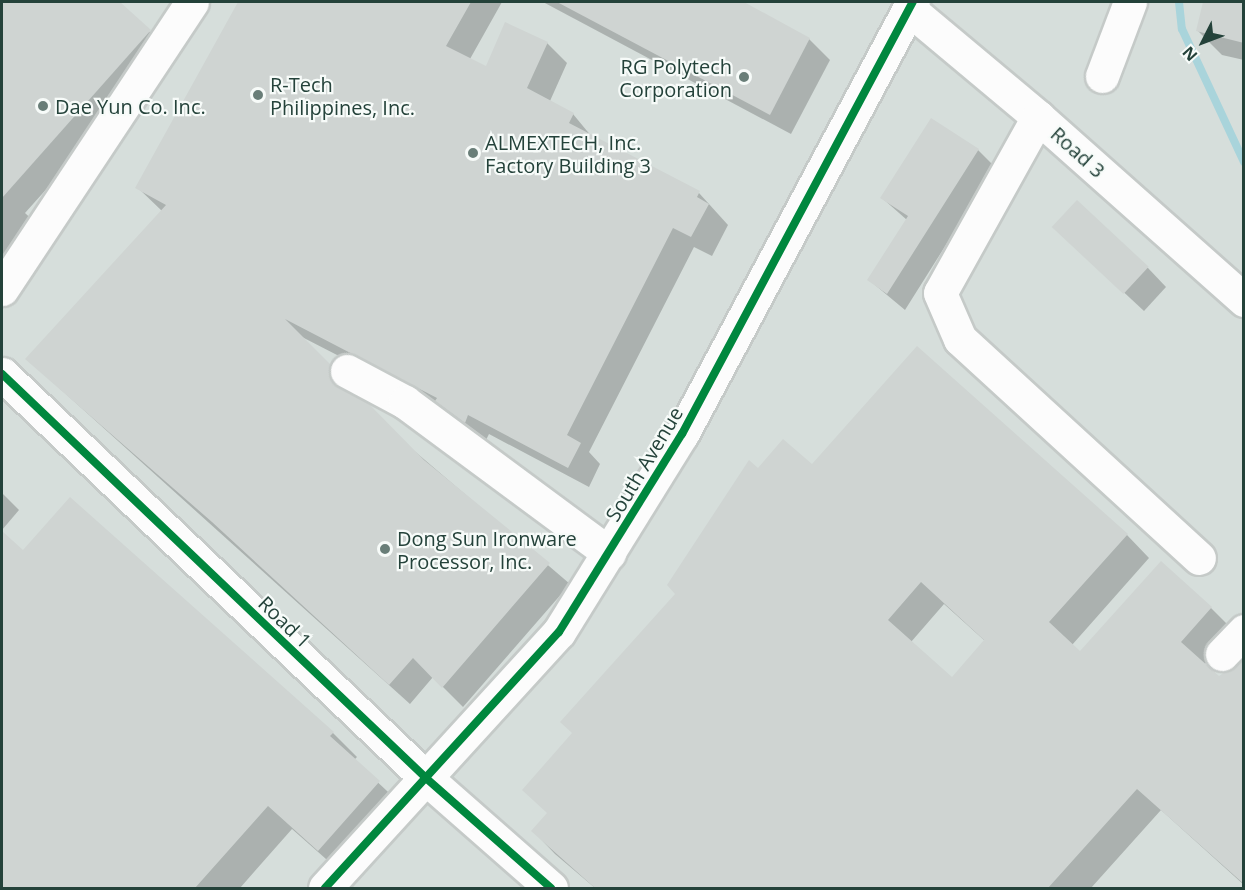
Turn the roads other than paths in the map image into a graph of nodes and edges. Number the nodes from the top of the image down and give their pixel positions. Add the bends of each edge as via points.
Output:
1 (1130, 2) edge
2 (184, 5) edge
3 (911, 5) edge
4 (1102, 76) dead end
5 (1038, 117) junction
6 (2, 290) edge
7 (1244, 300) edge
8 (346, 371) dead end
9 (2, 374) edge
10 (609, 553) junction
11 (1199, 558) dead end
12 (427, 779) junction
13 (325, 888) edge
14 (551, 888) edge

1 - 4 street
2 - 6 street
3 - 5 street, Road 3
3 - 10 street, South Avenue via 682,434
5 - 7 street, Road 3
5 - 11 street via 940,293 960,339
8 - 10 street via 405,402
9 - 12 street, Road 1
10 - 12 street, South Avenue via 559,632
12 - 13 street, South Avenue
12 - 14 street, Road 1

